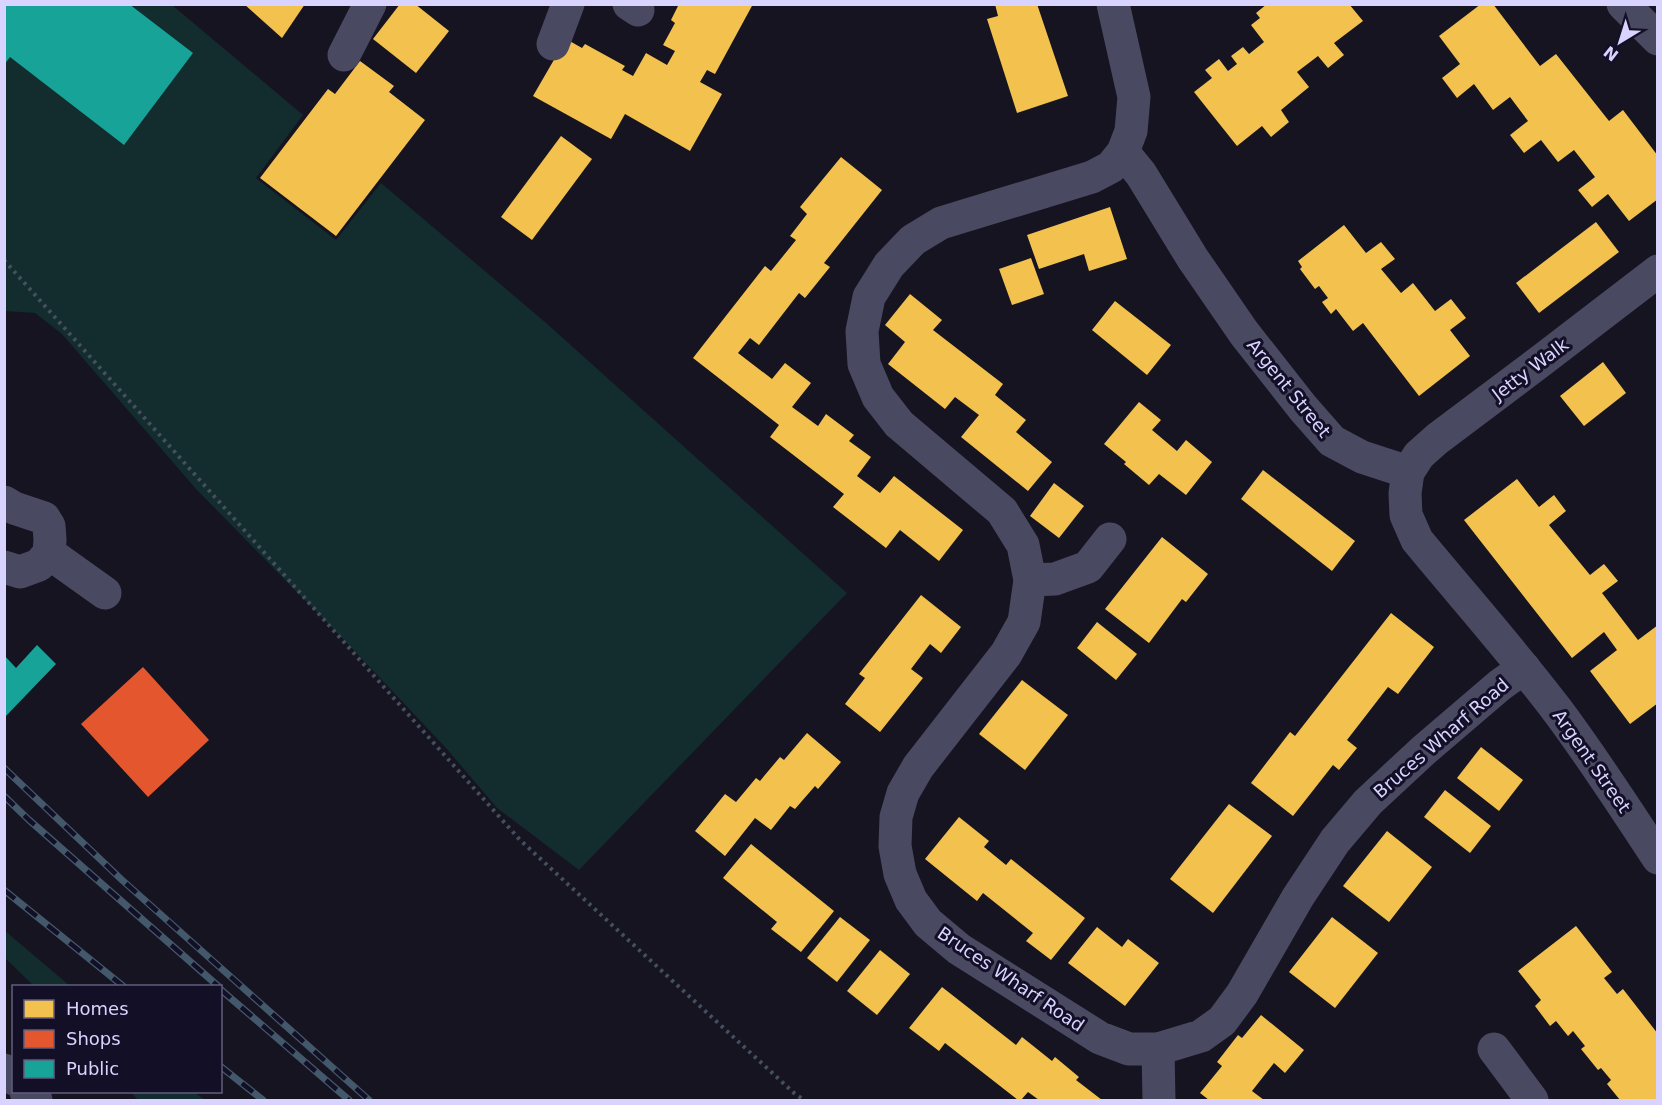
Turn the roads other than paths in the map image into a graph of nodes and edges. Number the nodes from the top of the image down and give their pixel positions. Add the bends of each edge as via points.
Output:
1 (370, 4) edge
2 (568, 4) edge
3 (1113, 4) edge
4 (1623, 4) edge
5 (1658, 39) edge
6 (553, 44) dead end
7 (344, 55) dead end
8 (1123, 152) junction
9 (1658, 271) edge
10 (1408, 472) junction
11 (4, 502) edge
12 (1110, 539) dead end
13 (49, 552) junction
14 (4, 567) edge
15 (1030, 580) junction
16 (105, 593) dead end
17 (1524, 668) junction
18 (1658, 858) edge
19 (1494, 1048) dead end
20 (1158, 1050) junction
21 (1160, 1101) edge
22 (1532, 1101) edge

1 - 7 street
2 - 6 street
3 - 8 street via 1134,97 1131,131
4 - 5 street
8 - 10 street, Argent Street via 1244,333 1332,441 1362,457
8 - 15 street, Bruces Wharf Road via 1111,167 1092,177 941,223 913,240 889,265 869,297 862,331 864,364 878,398 899,424 1002,511 1023,545
9 - 10 street, Jetty Walk via 1437,439
10 - 17 street, Argent Street via 1406,515 1417,540
11 - 13 street via 44,518 49,525
12 - 15 street via 1088,567 1055,579
13 - 14 street via 39,565 20,572
13 - 16 street
15 - 20 street, Bruces Wharf Road via 1024,622 1006,654 918,767 903,793 896,817 895,846 900,874 928,923 959,949 1100,1038 1129,1049
17 - 18 street, Argent Street via 1592,757
17 - 20 street, Bruces Wharf Road via 1368,802 1335,841 1222,1021 1201,1036
19 - 22 street
20 - 21 street

